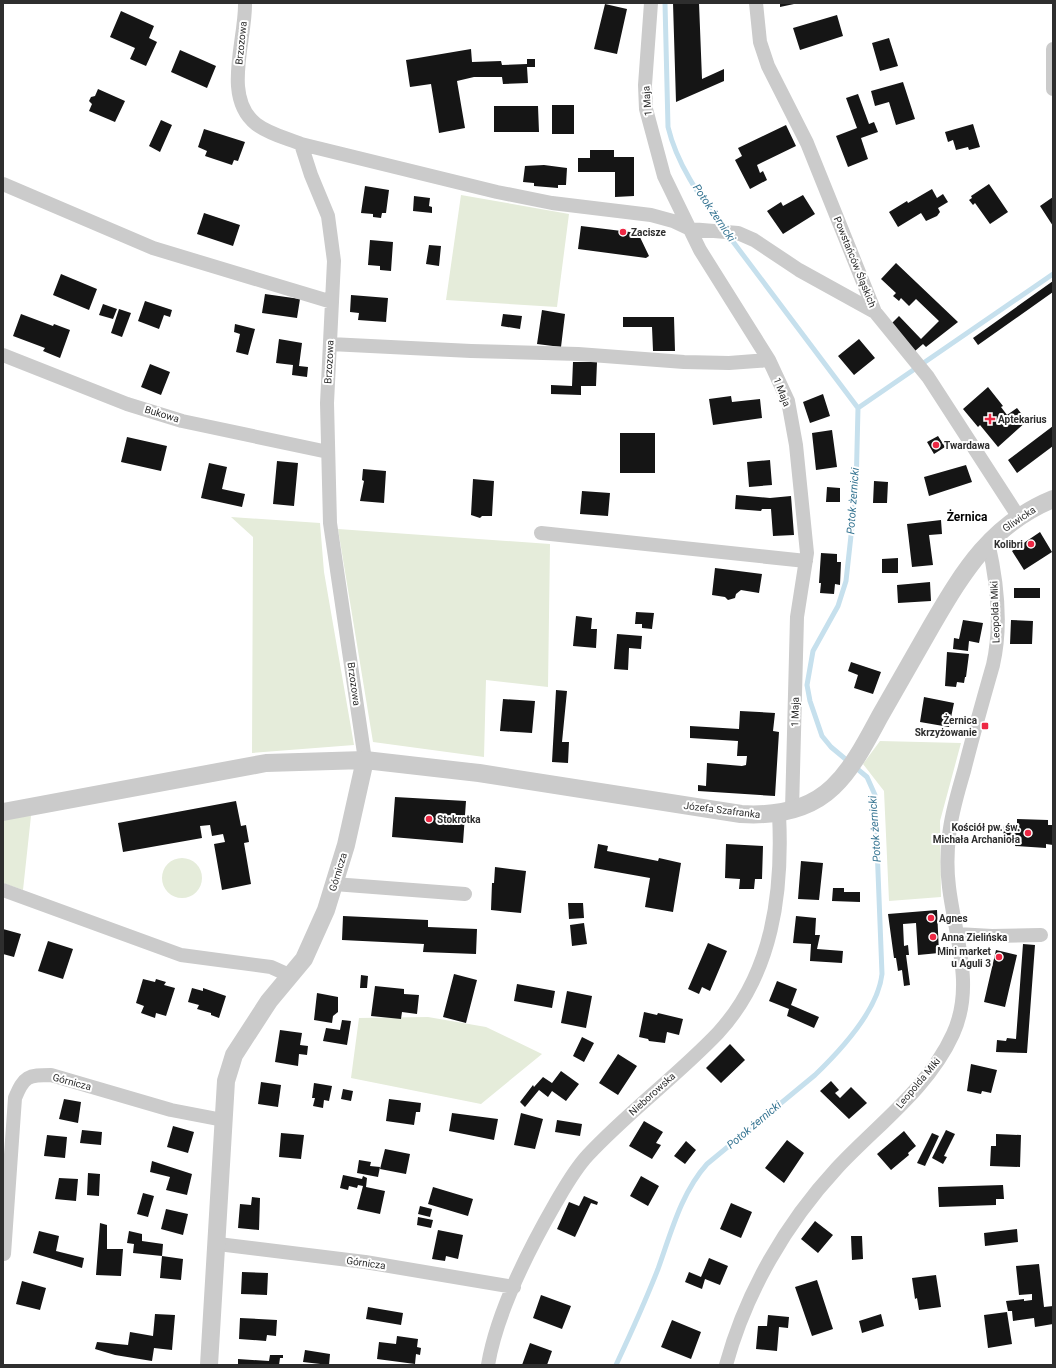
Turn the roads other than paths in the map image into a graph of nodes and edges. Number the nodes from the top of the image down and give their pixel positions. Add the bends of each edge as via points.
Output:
1 (245, 3) edge
2 (650, 3) edge
3 (756, 3) edge
4 (1053, 49) edge
5 (1053, 86) edge
6 (301, 144) junction
7 (3, 184) edge
8 (690, 229) junction
9 (332, 302) junction
10 (875, 312) junction
11 (330, 344) junction
12 (3, 355) edge
13 (769, 360) junction
14 (328, 452) junction
15 (1053, 499) edge
16 (1018, 516) junction
17 (541, 533) dead end
18 (988, 542) junction
19 (806, 561) junction
20 (365, 760) junction
21 (3, 812) edge
22 (785, 812) junction
23 (334, 884) junction
24 (3, 890) edge
25 (465, 894) dead end
26 (957, 934) junction
27 (1041, 935) dead end
28 (291, 976) junction
29 (223, 1120) junction
30 (218, 1244) junction
31 (4, 1254) dead end
32 (514, 1287) junction
33 (209, 1365) edge
34 (488, 1365) edge
35 (726, 1365) edge

1 - 6 street, Brzozowa via 238,79 242,109 256,124
2 - 8 street, 1 Maja via 646,110 664,176
3 - 10 street, Powstańców Śląskich via 760,42 768,66 807,143
4 - 5 street
6 - 8 street via 497,192 651,215
6 - 9 street, Brzozowa via 328,216 334,261
7 - 9 street via 153,248
8 - 10 street via 738,232 799,270
8 - 13 street, 1 Maja via 700,250
9 - 11 street, Brzozowa
10 - 16 street, Powstańców Śląskich via 928,377
11 - 13 street via 578,354 684,362 729,363
11 - 14 street, Brzozowa
12 - 14 street, Bukowa via 128,404 182,421
13 - 19 street, 1 Maja via 788,401 796,445 807,546
14 - 20 street, Brzozowa via 330,523
15 - 16 street, Gliwicka
16 - 18 street, Gliwicka
17 - 19 street
18 - 22 street, Józefa Szafranka via 944,605 845,773 821,797
18 - 26 street, Leopolda Miki via 995,578 997,647 949,836 948,885
19 - 22 street, 1 Maja via 797,617
20 - 21 street, Józefa Szafranka via 266,763
20 - 22 street, Józefa Szafranka via 486,774 718,811 760,815
20 - 23 street, Górnicza via 346,845
22 - 32 street, Nieborowska via 779,848 774,919 763,960 745,997 708,1042 642,1102 580,1165 538,1233
23 - 25 street
23 - 28 street, Górnicza via 326,910 304,959
24 - 28 street via 181,955 271,966
26 - 27 street
26 - 35 street, Leopolda Miki via 963,970 963,1003 946,1049 914,1091 838,1167 791,1225 756,1287 740,1323
28 - 29 street, Górnicza via 269,1001 234,1055 226,1081
29 - 30 street, Górnicza
29 - 31 street, Górnicza via 171,1110 52,1076 34,1075 21,1083 15,1098
30 - 32 street, Górnicza via 365,1262
30 - 33 street, Górnicza
32 - 34 street, Nieborowska via 495,1333

